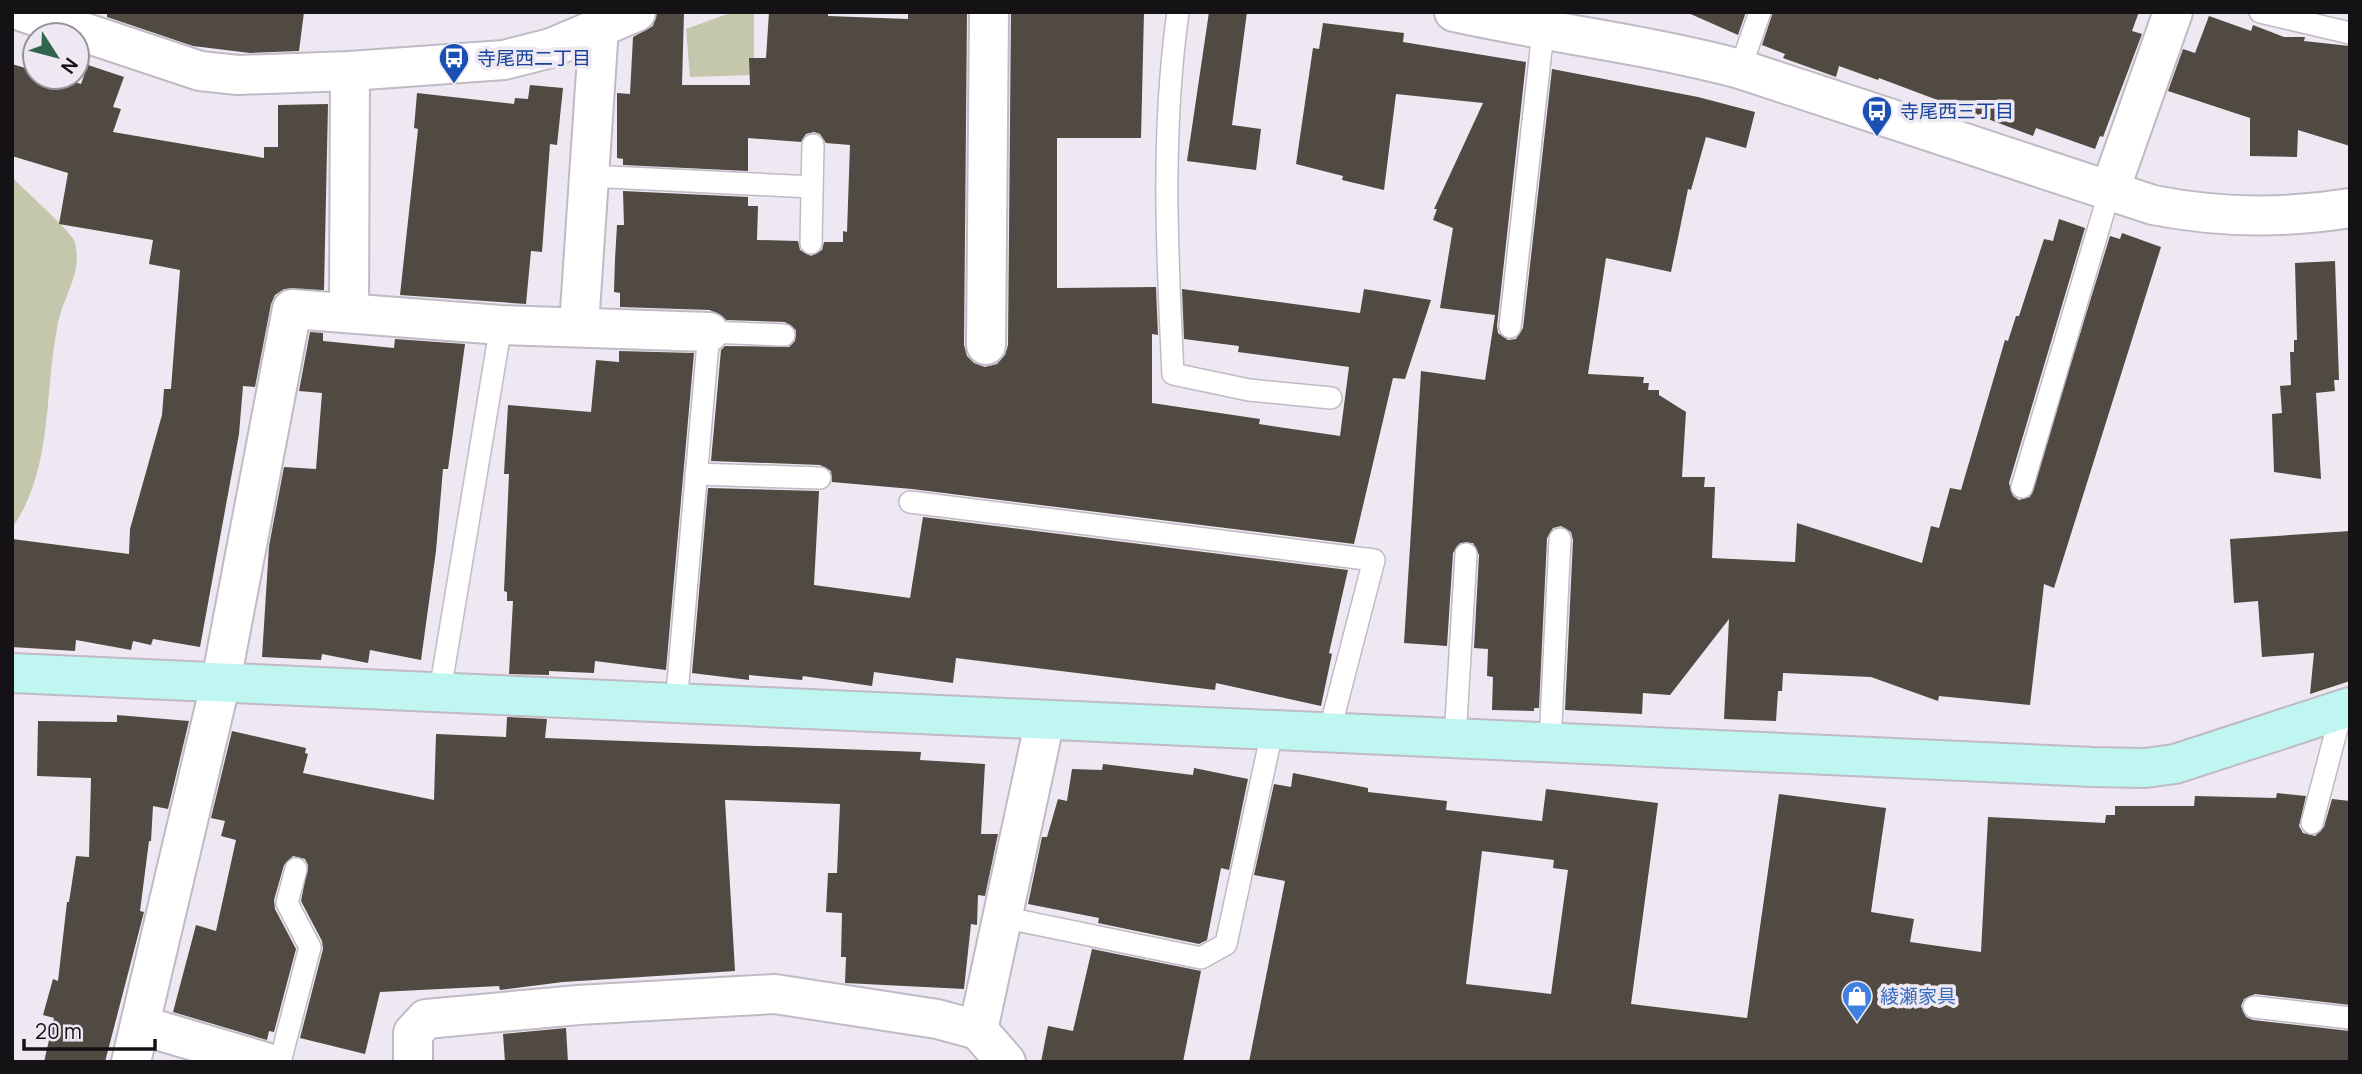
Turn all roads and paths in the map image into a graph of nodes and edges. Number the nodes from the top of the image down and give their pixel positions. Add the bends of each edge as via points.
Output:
1 (23, 12) edge
2 (636, 12) edge
3 (989, 12) edge
4 (1178, 12) edge
5 (1454, 12) edge
6 (1760, 12) edge
7 (2173, 12) edge
8 (2260, 12) edge
9 (100, 25) edge
10 (599, 27) junction
11 (1543, 32) junction
12 (2350, 33) edge
13 (1740, 69) junction
14 (349, 72) junction
15 (813, 145) dead end
16 (589, 176) junction
17 (812, 187) junction
18 (2110, 190) junction
19 (2350, 208) edge
20 (811, 243) dead end
21 (349, 312) junction
22 (501, 325) junction
23 (579, 326) junction
24 (1510, 327) dead end
25 (709, 332) junction
26 (784, 335) dead end
27 (986, 345) dead end
28 (1331, 398) dead end
29 (696, 474) junction
30 (820, 478) dead end
31 (2022, 487) dead end
32 (910, 502) dead end
33 (1560, 539) dead end
34 (1466, 554) dead end
35 (12, 673) edge
36 (221, 681) junction
37 (440, 691) junction
38 (676, 704) junction
39 (2346, 708) edge
40 (1045, 720) junction
41 (1272, 732) junction
42 (1329, 733) junction
43 (1455, 739) junction
44 (1550, 743) junction
45 (2312, 823) dead end
46 (296, 869) dead end
47 (1002, 917) junction
48 (2254, 1007) dead end
49 (2350, 1018) edge
50 (140, 1025) junction
51 (978, 1030) junction
52 (131, 1062) edge
53 (265, 1062) edge
54 (279, 1062) edge
55 (413, 1062) edge
56 (1006, 1062) edge

1 - 9 street
2 - 10 street
3 - 27 street
4 - 28 lane via 1169,74 1165,210 1174,374 1249,390
5 - 11 street
6 - 13 lane
7 - 18 street
8 - 12 lane
9 - 14 street via 200,71 238,75
10 - 14 street via 551,48 504,60
10 - 16 street
11 - 13 street
11 - 24 lane
13 - 18 street
14 - 21 street
15 - 17 lane
16 - 17 lane
16 - 23 street
17 - 20 lane
18 - 19 street via 2203,215 2306,215
18 - 31 lane
21 - 22 street
21 - 36 street via 292,309
22 - 23 street
22 - 37 lane
23 - 25 street
25 - 26 lane
25 - 29 lane
29 - 30 lane
29 - 38 lane
32 - 42 lane via 1374,560
33 - 44 lane
34 - 43 lane
35 - 36 street
36 - 37 street
36 - 50 street
37 - 38 street
38 - 40 street
39 - 44 street via 2194,758 2146,768
39 - 45 lane
40 - 41 street
40 - 47 street
41 - 42 street
41 - 47 lane via 1226,944 1201,958
42 - 43 street
43 - 44 street
46 - 54 lane via 287,903 310,947
47 - 51 street
48 - 49 lane
50 - 52 street
50 - 53 street
51 - 55 street via 937,1019 775,994 578,1005 426,1018 413,1032
51 - 56 street

